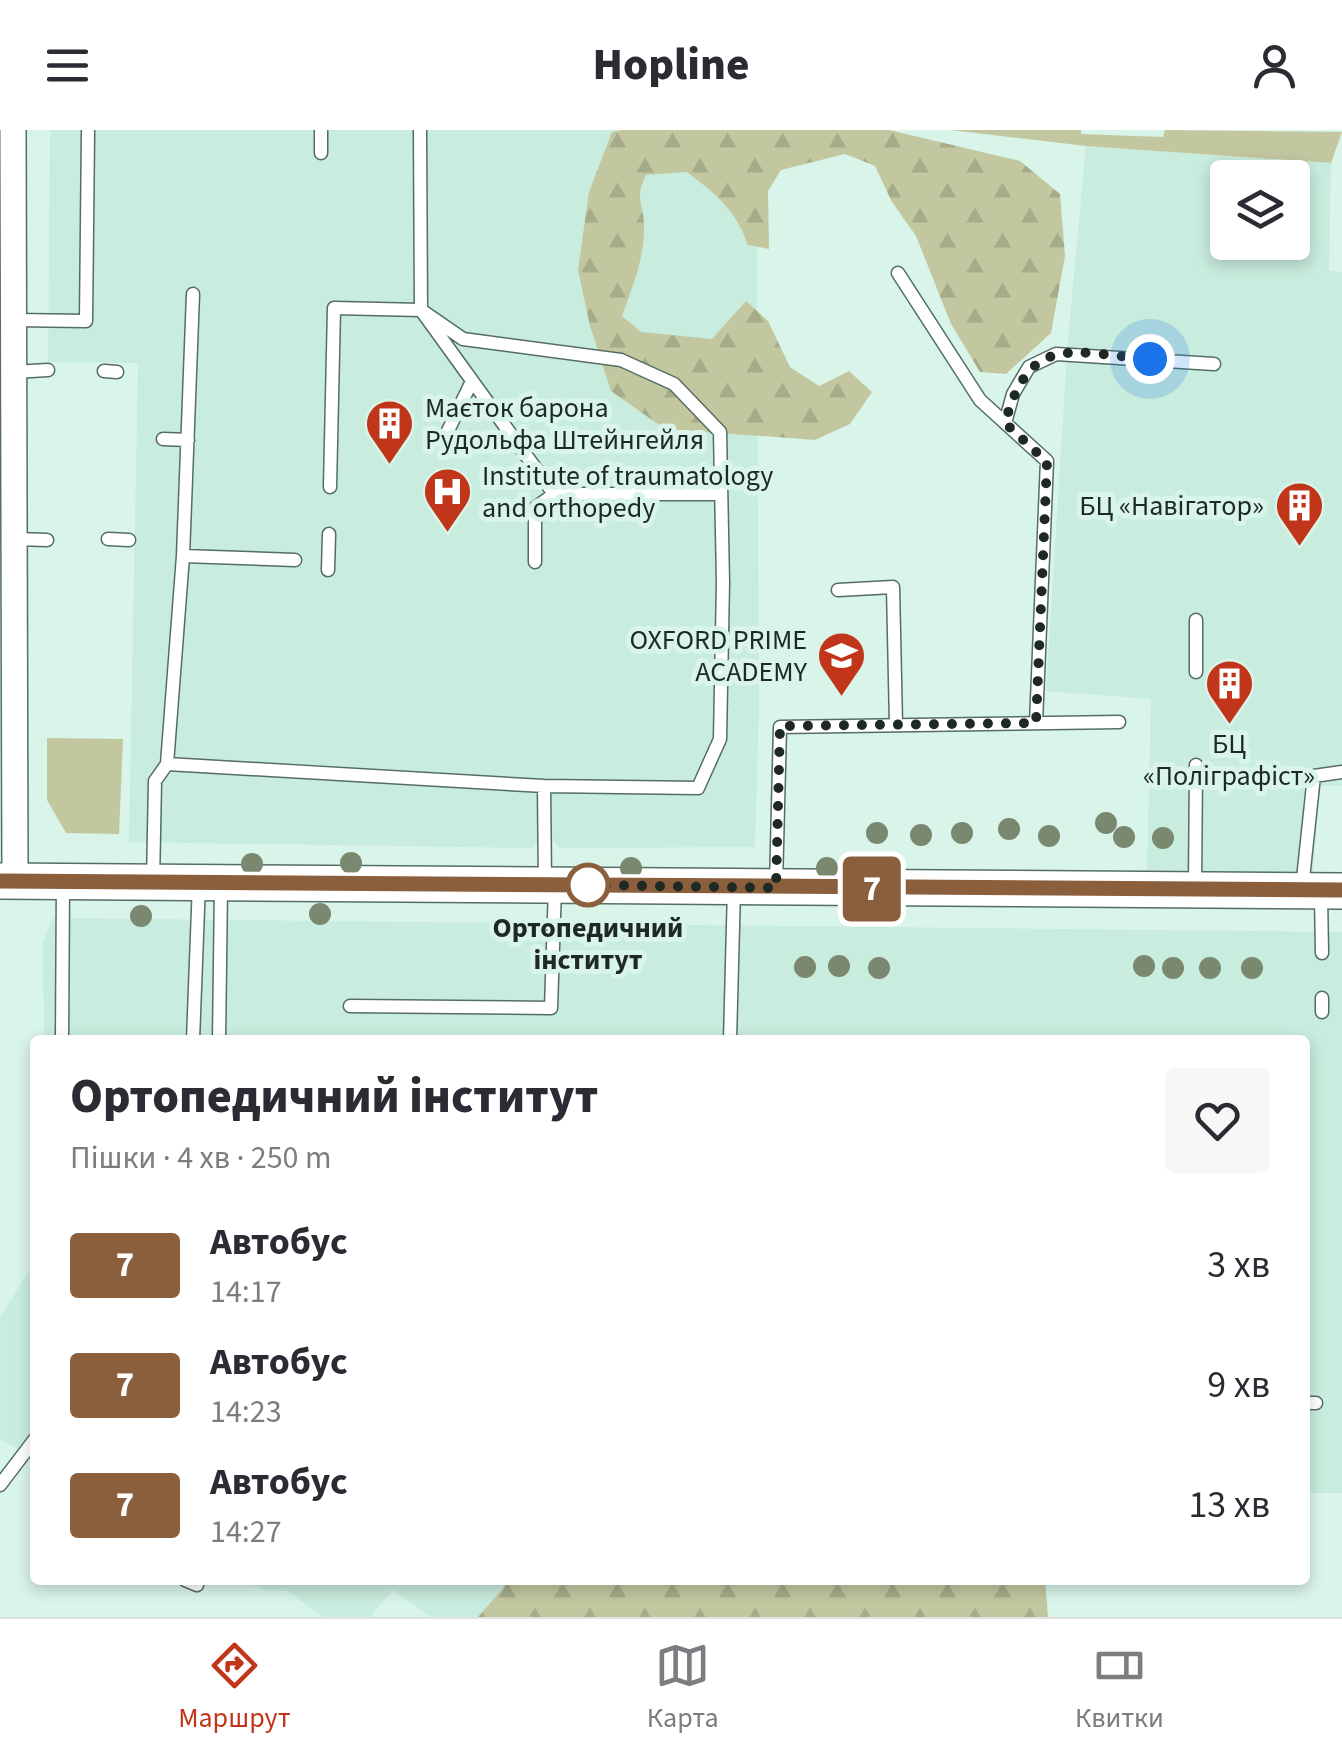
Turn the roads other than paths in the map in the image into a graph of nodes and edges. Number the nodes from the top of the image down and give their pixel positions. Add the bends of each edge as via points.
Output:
1 (13, 130) edge
2 (321, 130) edge
3 (420, 130) edge
4 (88, 132) edge
5 (321, 153) dead end
6 (7, 268) edge
7 (898, 273) dead end
8 (194, 294) dead end
9 (421, 310) junction
10 (14, 320) junction
11 (1214, 364) dead end
12 (48, 370) dead end
13 (14, 372) junction
14 (472, 381) junction
15 (1005, 423) junction
16 (163, 439) dead end
17 (444, 439) dead end
18 (188, 440) junction
19 (330, 487) dead end
20 (7, 488) edge
21 (554, 494) junction
22 (721, 494) junction
23 (329, 534) dead end
24 (15, 539) junction
25 (108, 539) dead end
26 (47, 540) dead end
27 (129, 540) dead end
28 (183, 556) junction
29 (296, 560) dead end
30 (535, 562) dead end
31 (328, 570) dead end
32 (838, 590) dead end
33 (1196, 620) dead end
34 (1196, 672) dead end
35 (1119, 722) dead end
36 (1036, 723) junction
37 (896, 725) junction
38 (167, 764) junction
39 (1196, 764) dead end
40 (1342, 772) edge
41 (544, 786) junction
42 (8, 881) edge
43 (63, 882) junction
44 (153, 882) junction
45 (210, 883) junction
46 (550, 884) junction
47 (734, 888) junction
48 (776, 888) junction
49 (1195, 890) junction
50 (1322, 891) edge
51 (1322, 953) dead end
52 (350, 1006) dead end
53 (62, 1035) edge
54 (194, 1035) edge
55 (219, 1035) edge
56 (730, 1035) edge
57 (30, 1446) edge
58 (0, 1486) edge

1 - 6 street
2 - 5 lane
3 - 9 lane
4 - 10 lane via 86,321
6 - 10 street
7 - 15 lane via 980,400
8 - 18 lane
9 - 14 lane
9 - 19 lane via 334,308
9 - 22 lane via 463,339 621,360 674,384 720,432
10 - 13 street
11 - 15 lane via 1056,354 1028,367
12 - 13 lane
13 - 20 street
14 - 17 lane
14 - 21 lane
15 - 36 lane via 1047,462
16 - 18 lane
18 - 28 lane
20 - 24 street
21 - 22 lane
21 - 30 lane via 536,508
22 - 41 lane via 720,739 698,788
23 - 31 lane
24 - 26 lane
24 - 42 street
25 - 27 lane
28 - 29 lane
28 - 38 lane
32 - 37 lane via 893,587
33 - 34 lane
35 - 36 lane
36 - 37 lane
37 - 48 lane via 780,726
38 - 41 lane
38 - 44 lane via 155,781
39 - 49 lane
40 - 50 lane via 1314,776
41 - 46 lane
42 - 43 main road
43 - 44 main road
43 - 53 lane
44 - 45 main road
45 - 46 main road
45 - 54 lane
45 - 55 lane
46 - 47 main road
46 - 52 lane via 551,1008
47 - 48 main road
47 - 56 lane
48 - 49 main road
49 - 50 main road
50 - 51 lane
57 - 58 lane

